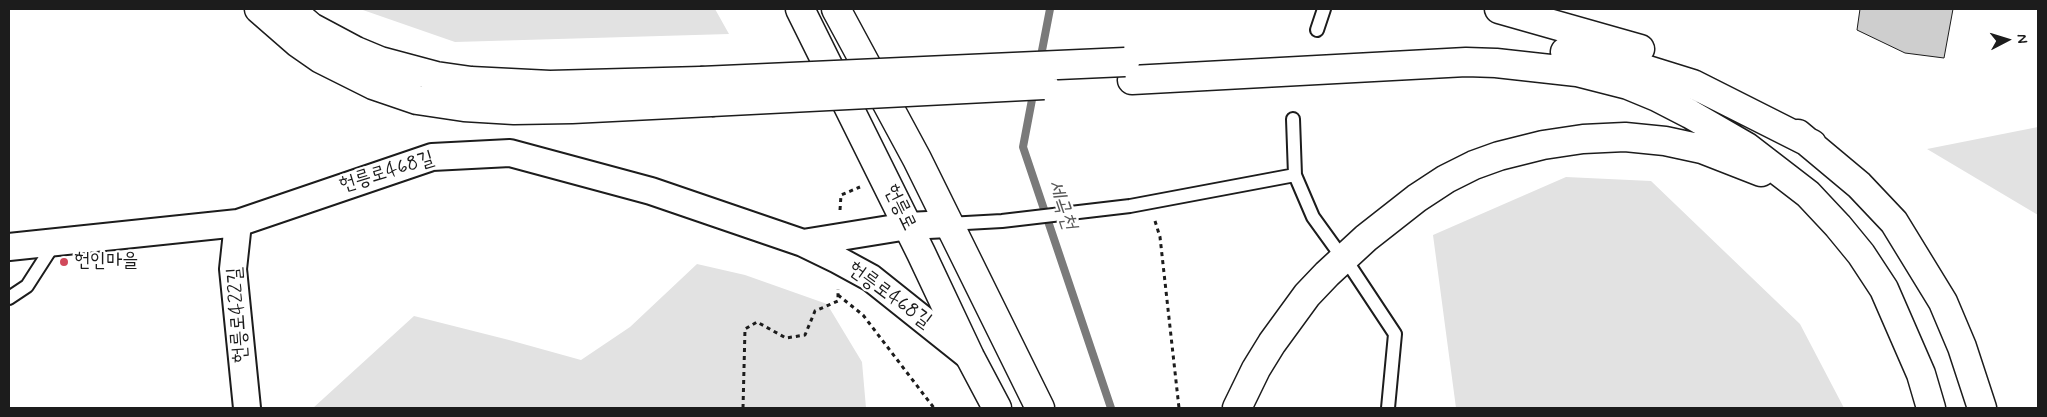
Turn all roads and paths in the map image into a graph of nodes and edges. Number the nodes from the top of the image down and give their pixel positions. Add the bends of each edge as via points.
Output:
1 (259, 9) edge
2 (290, 9) edge
3 (800, 9) edge
4 (836, 9) edge
5 (1324, 9) edge
6 (1500, 9) edge
7 (1317, 30) dead end
8 (1129, 71) junction
9 (706, 92) junction
10 (1293, 119) dead end
11 (1812, 144) junction
12 (1295, 175) junction
13 (1808, 194) junction
14 (1152, 202) junction
15 (238, 222) junction
16 (948, 224) junction
17 (908, 226) junction
18 (803, 243) junction
19 (54, 244) junction
20 (9, 247) edge
21 (1339, 253) dead end
22 (1348, 263) dead end
23 (838, 295) dead end
24 (9, 298) edge
25 (970, 357) junction
26 (247, 408) edge
27 (934, 408) edge
28 (997, 408) edge
29 (1040, 408) edge
30 (1179, 408) edge
31 (1237, 408) edge
32 (1388, 408) edge
33 (1931, 408) edge
34 (1982, 408) edge

1 - 9 main road via 321,59 373,85 417,100 514,110 572,109
2 - 9 main road via 311,27 356,51 436,76 471,82
3 - 17 main road, 헌릉로
4 - 16 main road, 헌릉로 via 917,159
5 - 7 lane
6 - 11 main road via 1695,67 1752,100
8 - 9 main road, bridge
8 - 11 main road via 1463,45 1538,48 1619,61 1693,84
8 - 13 main road via 1466,62 1577,72 1628,86 1690,114 1746,147
10 - 12 lane
11 - 34 main road via 1894,222 1916,256 1943,302
12 - 14 lane
12 - 21 lane via 1313,217
13 - 31 main road via 1716,154 1645,138 1562,142 1474,165 1417,198 1366,238 1314,288 1272,343
13 - 33 main road via 1861,254 1884,289 1921,374
14 - 16 lane, 헌릉로 via 1002,221
14 - 30 path via 1160,237
15 - 18 street, 헌릉로468길 via 432,156 510,153 650,191
15 - 19 street, 헌릉로468길
15 - 26 street, 헌릉로422길 via 234,269
16 - 17 street, 헌릉로468길
16 - 29 main road, 헌릉로
17 - 18 street, 헌릉로468길
17 - 25 main road, 헌릉로
18 - 25 street, 헌릉로468길 via 871,278
19 - 20 street, 헌릉로468길
19 - 24 lane via 27,286
22 - 32 lane via 1395,334
23 - 27 path via 863,315
25 - 28 main road, 헌릉로

